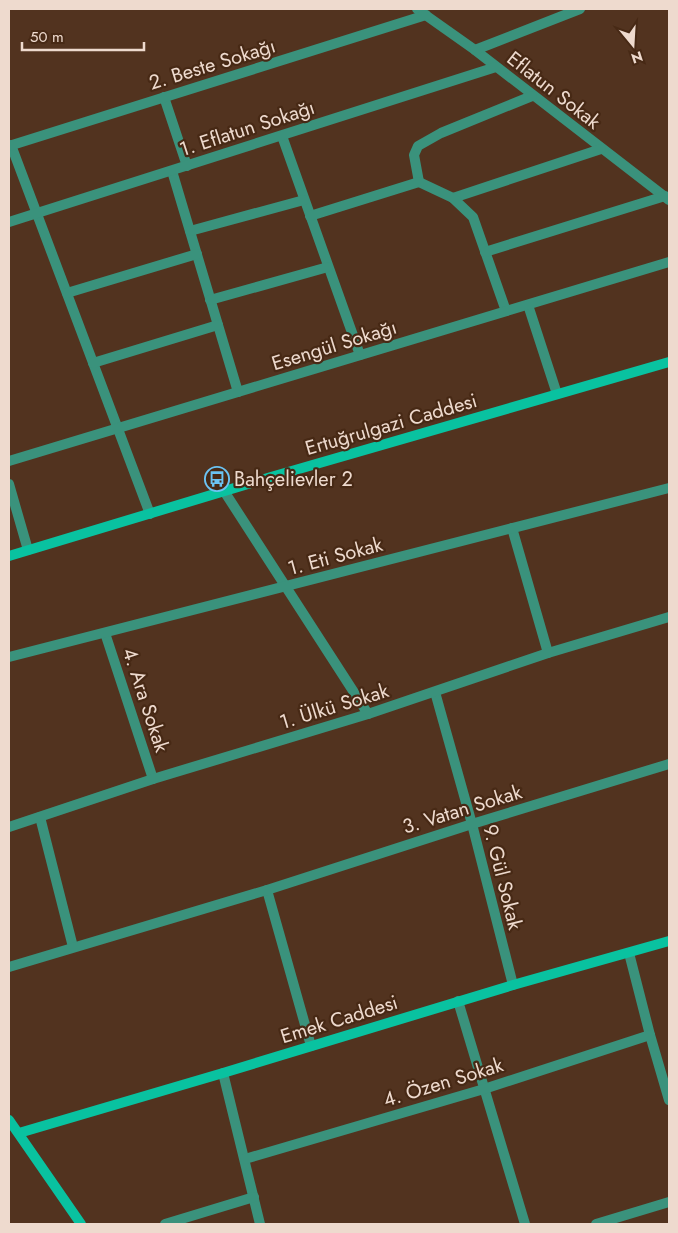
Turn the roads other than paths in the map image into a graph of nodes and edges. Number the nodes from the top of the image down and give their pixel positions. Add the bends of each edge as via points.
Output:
1 (580, 9) edge
2 (422, 12) edge
3 (475, 50) junction
4 (496, 67) junction
5 (532, 96) junction
6 (164, 97) junction
7 (282, 136) junction
8 (10, 145) edge
9 (601, 149) junction
10 (187, 166) junction
11 (172, 171) junction
12 (419, 182) junction
13 (452, 198) junction
14 (667, 198) edge
15 (304, 200) junction
16 (37, 214) junction
17 (310, 216) junction
18 (9, 222) edge
19 (190, 231) junction
20 (485, 252) junction
21 (197, 254) junction
22 (669, 262) edge
23 (328, 267) junction
24 (67, 294) junction
25 (210, 300) junction
26 (528, 305) junction
27 (506, 311) junction
28 (218, 325) junction
29 (360, 355) junction
30 (93, 363) junction
31 (669, 363) edge
32 (238, 392) junction
33 (557, 394) junction
34 (118, 428) junction
35 (9, 461) edge
36 (9, 484) edge
37 (669, 488) edge
38 (224, 491) junction
39 (150, 514) junction
40 (512, 528) junction
41 (28, 550) junction
42 (9, 556) edge
43 (288, 587) junction
44 (669, 617) edge
45 (105, 633) junction
46 (548, 653) junction
47 (9, 657) edge
48 (435, 692) junction
49 (368, 714) junction
50 (669, 764) edge
51 (153, 779) junction
52 (40, 817) junction
53 (472, 824) junction
54 (9, 827) edge
55 (267, 890) junction
56 (669, 941) edge
57 (73, 947) junction
58 (628, 953) junction
59 (9, 967) edge
60 (512, 984) junction
61 (458, 1001) junction
62 (650, 1035) junction
63 (311, 1046) junction
64 (223, 1073) junction
65 (484, 1089) junction
66 (669, 1100) edge
67 (9, 1120) edge
68 (19, 1133) junction
69 (245, 1159) junction
70 (254, 1197) junction
71 (669, 1202) edge
72 (81, 1224) edge
73 (164, 1224) edge
74 (260, 1224) edge
75 (524, 1224) edge
76 (596, 1224) edge

1 - 3 street
2 - 3 street, Eflatun Sokak
2 - 6 street, 2. Beste Sokağı
3 - 4 street, Eflatun Sokak
4 - 5 street, Eflatun Sokak
4 - 7 street, 1. Eflatun Sokağı
5 - 9 street, Eflatun Sokak
5 - 12 street via 441,133 418,146 414,155
6 - 8 street, 2. Beste Sokağı
6 - 10 street
7 - 10 street, 1. Eflatun Sokağı
7 - 15 street
8 - 16 street
9 - 13 street
9 - 14 street, Eflatun Sokak
10 - 11 street, 1. Eflatun Sokağı
11 - 16 street, 1. Eflatun Sokağı
11 - 19 street
12 - 13 street
12 - 17 street
13 - 20 street via 473,217
14 - 20 street
15 - 17 street
15 - 19 street
16 - 18 street, 1. Eflatun Sokağı
16 - 24 street
17 - 23 street
19 - 21 street
20 - 27 street
21 - 24 street
21 - 25 street
22 - 26 street, Esengül Sokağı
23 - 25 street
23 - 29 street
24 - 30 street
25 - 28 street
26 - 27 street, Esengül Sokağı
26 - 33 street
27 - 29 street, Esengül Sokağı
28 - 30 street
28 - 32 street
29 - 32 street, Esengül Sokağı
30 - 34 street
31 - 33 main road, Ertuğrulgazi Caddesi
32 - 34 street, Esengül Sokağı
33 - 38 main road, Ertuğrulgazi Caddesi
34 - 35 street, Esengül Sokağı
34 - 39 street
36 - 41 street
37 - 40 street, 1. Eti Sokak
38 - 39 main road, Ertuğrulgazi Caddesi
38 - 43 street
39 - 41 main road, Ertuğrulgazi Caddesi
40 - 43 street, 1. Eti Sokak
40 - 46 street
41 - 42 main road, Ertuğrulgazi Caddesi
43 - 45 street, 1. Eti Sokak
43 - 49 street
44 - 46 street, 1. Ülkü Sokak
45 - 47 street, 1. Eti Sokak
45 - 51 street, 4. Ara Sokak
46 - 48 street, 1. Ülkü Sokak
48 - 49 street, 1. Ülkü Sokak
48 - 53 street, 9. Gül Sokak
49 - 51 street, 1. Ülkü Sokak
50 - 53 street, 3. Vatan Sokak
51 - 52 street, 1. Ülkü Sokak
52 - 54 street, 1. Ülkü Sokak
52 - 57 street
53 - 55 street, 3. Vatan Sokak
53 - 60 street, 9. Gül Sokak
55 - 57 street, 3. Vatan Sokak
55 - 63 street
56 - 58 main road, Emek Caddesi
57 - 59 street, 3. Vatan Sokak
58 - 60 main road, Emek Caddesi
58 - 62 street
60 - 61 main road, Emek Caddesi
61 - 63 main road, Emek Caddesi
61 - 65 street
62 - 65 street, 4. Özen Sokak
62 - 66 street
63 - 64 main road, Emek Caddesi
64 - 68 main road, Emek Caddesi
64 - 69 street
65 - 69 street, 4. Özen Sokak
65 - 75 street
67 - 68 main road
68 - 72 main road
69 - 70 street
70 - 73 street
70 - 74 street
71 - 76 street

